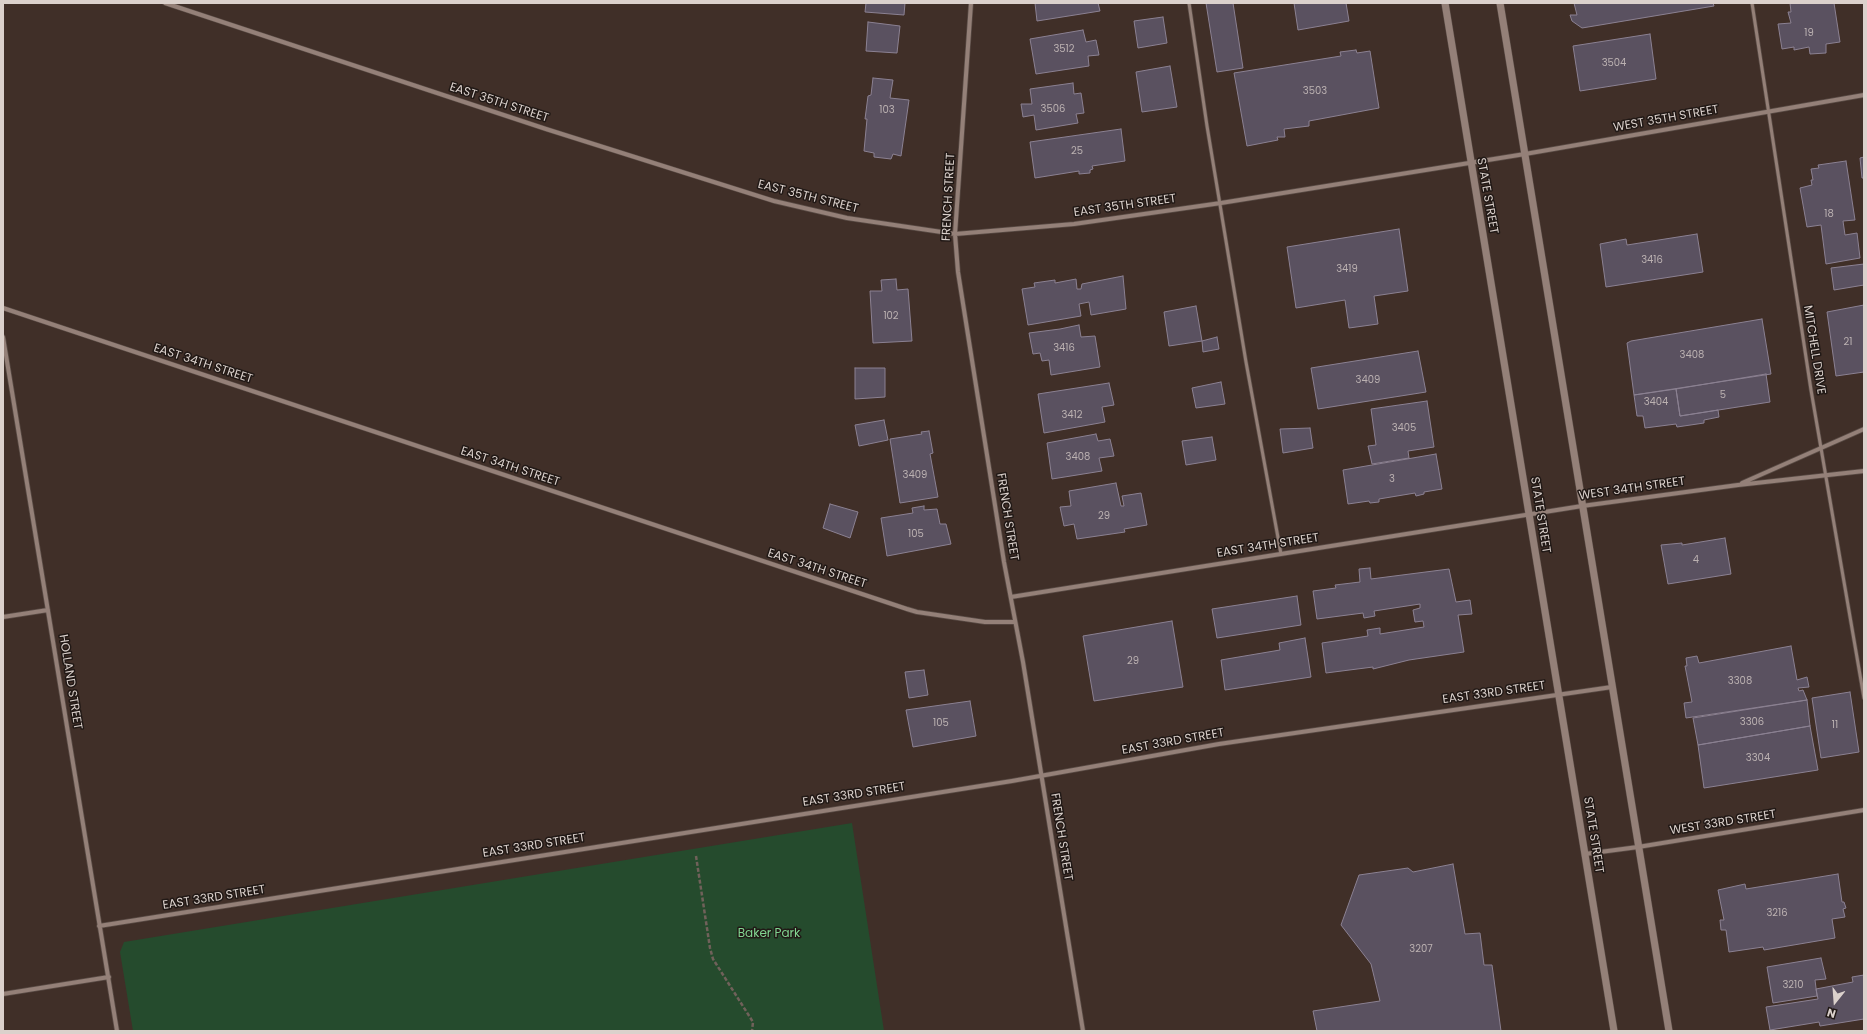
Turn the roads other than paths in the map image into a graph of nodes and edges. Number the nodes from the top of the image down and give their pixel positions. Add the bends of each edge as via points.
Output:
1 (165, 3) edge
2 (971, 3) edge
3 (1189, 3) edge
4 (1445, 3) edge
5 (1500, 3) edge
6 (1752, 3) edge
7 (1864, 95) edge
8 (1769, 111) junction
9 (1525, 154) junction
10 (1471, 162) junction
11 (1221, 202) junction
12 (955, 234) junction
13 (3, 308) edge
14 (3, 337) edge
15 (1864, 428) edge
16 (1820, 448) junction
17 (1864, 471) edge
18 (1825, 475) junction
19 (1738, 484) junction
20 (1582, 506) junction
21 (1529, 514) junction
22 (1281, 554) junction
23 (1010, 597) junction
24 (48, 610) junction
25 (3, 617) edge
26 (1015, 622) junction
27 (1612, 687) junction
28 (1559, 694) junction
29 (1864, 698) edge
30 (1040, 776) junction
31 (1864, 810) edge
32 (1638, 847) junction
33 (1585, 854) junction
34 (99, 926) junction
35 (109, 977) junction
36 (3, 994) edge
37 (117, 1031) edge
38 (1083, 1031) edge
39 (1614, 1031) edge
40 (1669, 1031) edge

1 - 12 street, EAST 35TH STREET via 539,127 774,201 847,218
2 - 12 street, FRENCH STREET
3 - 11 lane
4 - 10 street, STATE STREET
5 - 9 street
6 - 8 lane, MITCHELL DRIVE
7 - 8 street, WEST 35TH STREET
8 - 9 street, WEST 35TH STREET
8 - 16 lane, MITCHELL DRIVE
9 - 10 street, WEST 35TH STREET
9 - 20 street
10 - 11 street, EAST 35TH STREET
10 - 21 street, STATE STREET
11 - 12 street, EAST 35TH STREET via 1074,224
11 - 22 lane via 1246,362
12 - 23 street, FRENCH STREET via 958,272
13 - 26 street, EAST 34TH STREET via 907,609 985,622
14 - 24 street, HOLLAND STREET
15 - 16 street, WEST 34TH STREET
16 - 18 lane, MITCHELL DRIVE
16 - 19 street, WEST 34TH STREET
17 - 18 street, WEST 34TH STREET
18 - 19 street, WEST 34TH STREET
18 - 29 lane, MITCHELL DRIVE
19 - 20 street, WEST 34TH STREET
20 - 21 street, WEST 34TH STREET
20 - 27 street
21 - 22 street, EAST 34TH STREET
21 - 28 street, STATE STREET
22 - 23 street, EAST 34TH STREET
23 - 26 street, FRENCH STREET
24 - 25 street
24 - 34 street, HOLLAND STREET
26 - 30 street, FRENCH STREET
27 - 28 street, EAST 33RD STREET
27 - 32 street
28 - 30 street, EAST 33RD STREET via 1219,744
28 - 33 street, STATE STREET
30 - 34 street, EAST 33RD STREET
30 - 38 street, FRENCH STREET
31 - 32 street, WEST 33RD STREET
32 - 33 street, WEST 33RD STREET
32 - 40 street
33 - 39 street, STATE STREET
34 - 35 street, HOLLAND STREET
35 - 36 street
35 - 37 street, HOLLAND STREET

